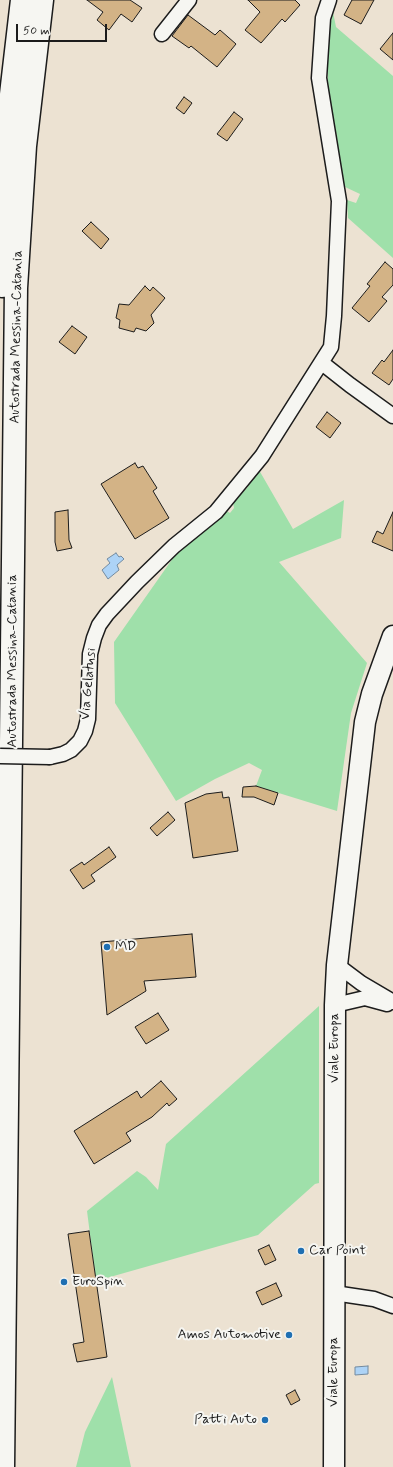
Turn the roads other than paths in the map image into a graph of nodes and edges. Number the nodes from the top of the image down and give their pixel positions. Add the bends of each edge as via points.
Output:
1 (22, 0) edge
2 (42, 0) edge
3 (190, 0) edge
4 (329, 0) edge
5 (162, 34) dead end
6 (2, 205) junction
7 (0, 241) edge
8 (322, 362) junction
9 (393, 416) edge
10 (393, 636) edge
11 (0, 756) edge
12 (337, 966) junction
13 (0, 987) edge
14 (393, 1002) edge
15 (335, 1005) junction
16 (393, 1006) edge
17 (334, 1293) junction
18 (393, 1306) edge
19 (3, 1467) edge
20 (334, 1467) edge

1 - 6 highway, Autostrada Messina-Catania via 5,146
2 - 19 highway, Autostrada Messina-Catania via 25,146 16,288
3 - 5 street
4 - 8 street, Via Gelatusi via 323,18 319,78 339,201 331,347
6 - 7 highway, Autostrada Messina-Catania
6 - 13 highway via 5,509
8 - 9 street
8 - 11 street, Via Gelatusi, bridge via 262,456 216,512 174,546 137,582 99,625 90,654 88,719 80,741 72,750 50,757
10 - 12 main road, Viale Europa via 372,694 365,722
12 - 14 street
12 - 15 main road, Viale Europa
15 - 16 street via 365,998
15 - 17 main road, Viale Europa
17 - 18 street via 374,1299
17 - 20 main road, Viale Europa

